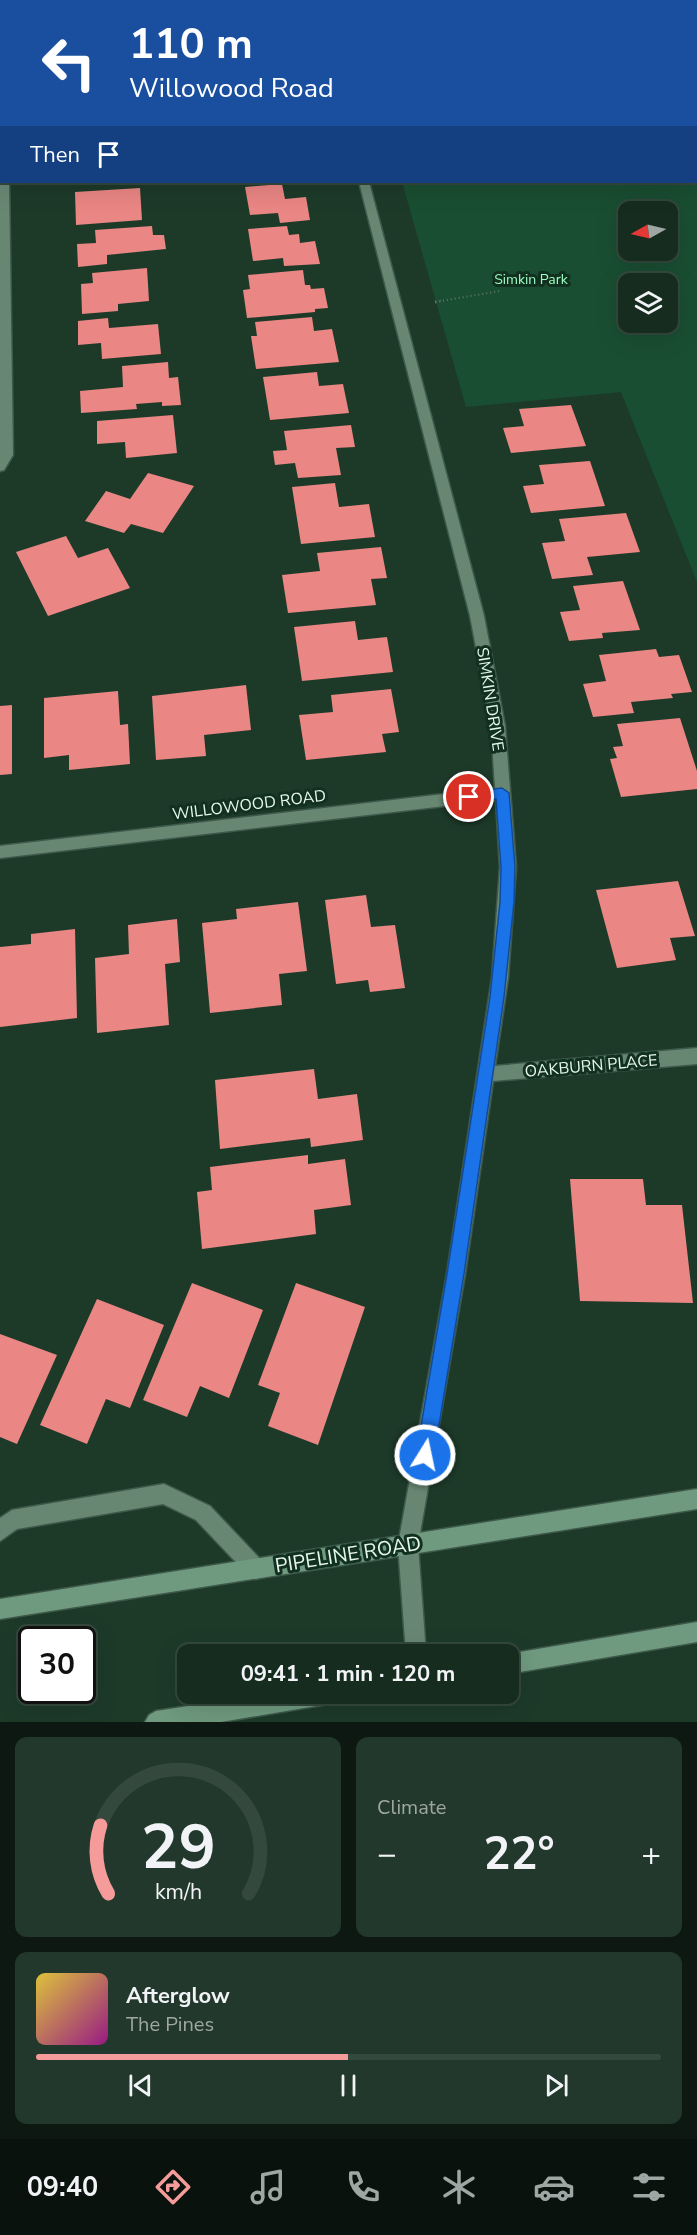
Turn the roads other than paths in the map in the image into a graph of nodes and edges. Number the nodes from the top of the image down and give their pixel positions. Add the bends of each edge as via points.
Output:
1 (4, 183) edge
2 (364, 183) edge
3 (0, 467) edge
4 (502, 793) junction
5 (0, 852) edge
6 (697, 1056) edge
7 (485, 1074) junction
8 (697, 1499) edge
9 (0, 1531) edge
10 (408, 1545) junction
11 (256, 1569) junction
12 (0, 1609) edge
13 (697, 1632) edge
14 (415, 1644) edge
15 (519, 1662) edge
16 (267, 1704) edge
17 (156, 1722) edge

1 - 3 street via 7,456
2 - 4 street, SIMKIN DRIVE via 477,616 498,726
4 - 5 street, WILLOWOOD ROAD
4 - 7 street, SIMKIN DRIVE via 507,902
6 - 7 street, OAKBURN PLACE
7 - 10 street, SIMKIN DRIVE via 456,1274
8 - 10 street, PIPELINE ROAD
9 - 11 street via 12,1520 164,1494 203,1513
10 - 11 street, PIPELINE ROAD
10 - 14 street, SIMKIN DRIVE
11 - 12 street, PIPELINE ROAD
13 - 15 street
16 - 17 street

